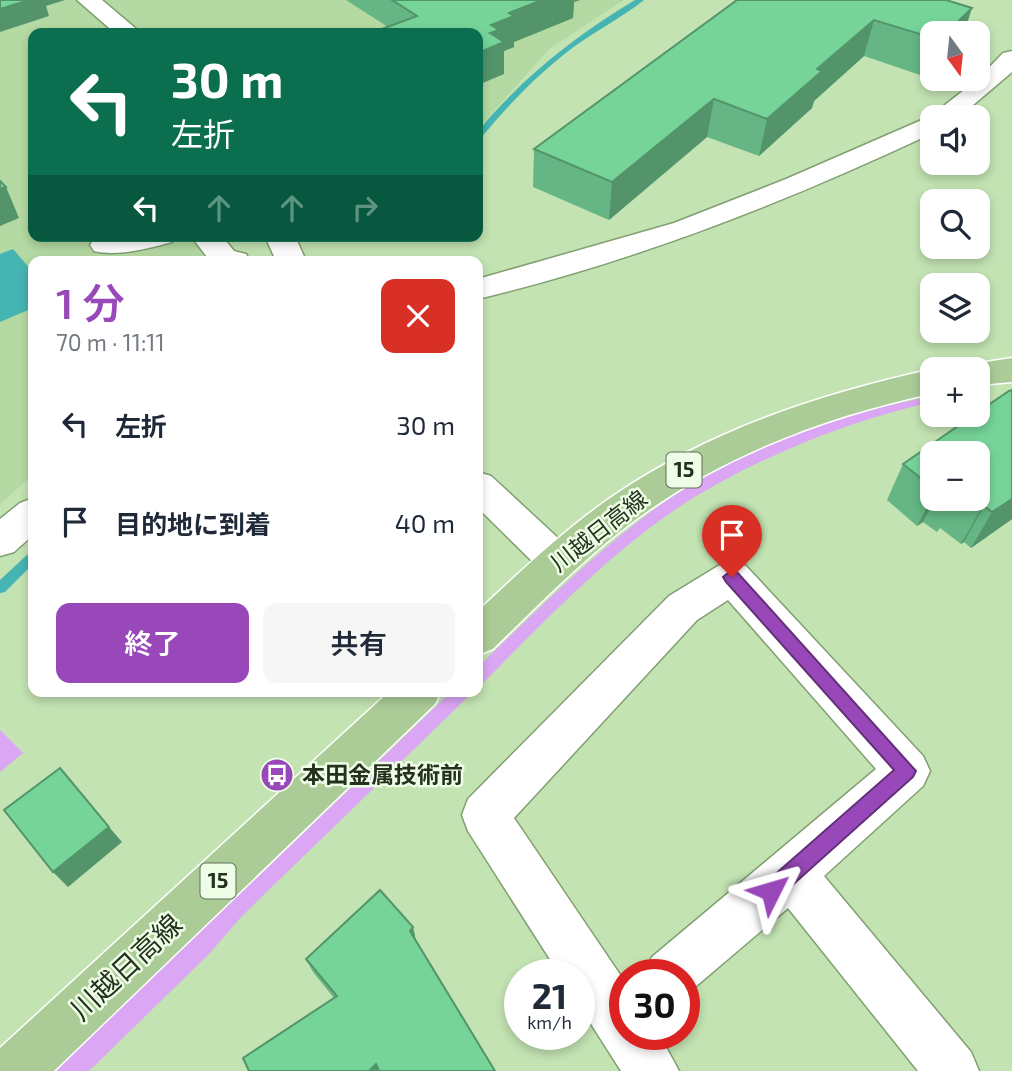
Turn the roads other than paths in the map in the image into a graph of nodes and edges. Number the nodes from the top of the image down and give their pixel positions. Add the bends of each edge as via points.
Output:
1 (88, 0) edge
2 (123, 28) edge
3 (1012, 58) edge
4 (959, 105) edge
5 (920, 129) edge
6 (124, 242) edge
7 (211, 242) edge
8 (105, 245) dead end
9 (222, 256) edge
10 (483, 288) edge
11 (1012, 370) edge
12 (990, 372) edge
13 (920, 383) edge
14 (483, 491) edge
15 (28, 517) edge
16 (0, 541) edge
17 (558, 562) junction
18 (483, 632) edge
19 (414, 697) edge
20 (791, 874) junction
21 (689, 959) edge
22 (609, 1001) edge
23 (640, 1050) edge
24 (15, 1071) edge
25 (652, 1071) edge
26 (952, 1071) edge

1 - 2 street
3 - 4 street
5 - 10 street via 712,219
6 - 8 street
7 - 9 street
11 - 12 main road
13 - 17 main road, 川越日高線 / 15 via 830,404 746,436 629,505
14 - 17 street
15 - 16 street
17 - 18 main road, 川越日高線 / 15
19 - 24 main road, 川越日高線 / 15
20 - 21 street
20 - 22 street via 907,771 732,577 683,608 485,815
20 - 26 street
23 - 25 street

